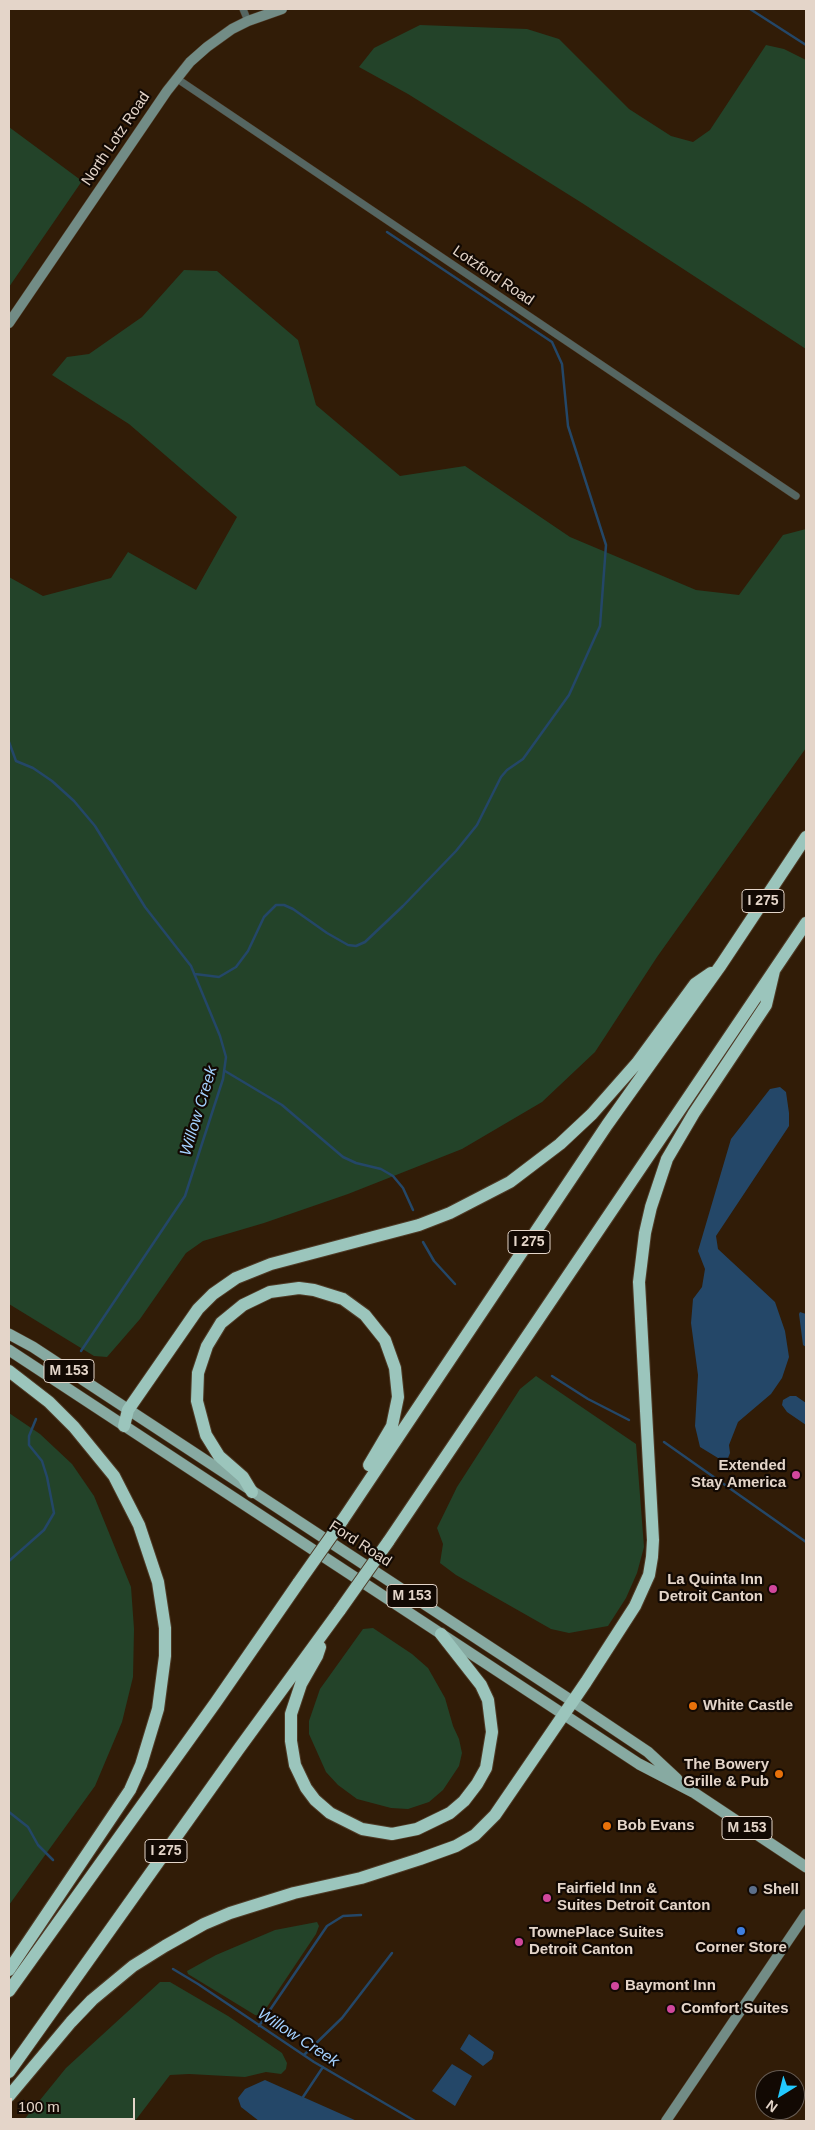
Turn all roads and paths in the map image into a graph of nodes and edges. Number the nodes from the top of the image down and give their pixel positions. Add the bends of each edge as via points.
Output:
1 (243, 9) edge
2 (282, 9) edge
3 (248, 20) junction
4 (176, 78) junction
5 (9, 323) edge
6 (796, 496) dead end
7 (806, 837) edge
8 (806, 923) edge
9 (721, 966) junction
10 (774, 972) junction
11 (9, 1334) edge
12 (9, 1350) edge
13 (9, 1371) edge
14 (128, 1410) junction
15 (124, 1426) junction
16 (252, 1492) junction
17 (351, 1507) junction
18 (325, 1632) junction
19 (441, 1634) junction
20 (572, 1701) junction
21 (563, 1714) junction
22 (688, 1789) junction
23 (806, 1868) edge
24 (806, 1914) edge
25 (9, 1970) edge
26 (9, 1991) edge
27 (9, 2072) edge
28 (9, 2096) edge
29 (666, 2121) edge

1 - 3 street
2 - 3 street, North Lotz Road
3 - 4 street, North Lotz Road via 207,47
4 - 5 street, North Lotz Road
4 - 6 street, Lotzford Road
7 - 9 highway, I 275
8 - 10 highway, I 275
9 - 14 highway via 695,984 637,1063 592,1114 536,1163 510,1182 450,1213 395,1232 271,1264 227,1283 198,1309
9 - 17 highway, I 275 via 607,1125
10 - 18 highway, I 275, bridge
10 - 20 highway via 766,1005 667,1159 651,1207 639,1282 652,1557 635,1606
11 - 14 main road, Ford Road / M 153
12 - 15 main road, Ford Road / M 153
13 - 25 highway via 49,1402 114,1476 150,1555 158,1582 164,1628 158,1710 130,1790
14 - 15 highway
14 - 16 main road, Ford Road / M 153
15 - 19 main road, Ford Road / M 153
16 - 17 highway via 219,1456 206,1435 197,1401 201,1360 214,1333 232,1312 243,1305 270,1292 314,1290 343,1299 365,1315 385,1340 395,1368 398,1397 392,1426 356,1487
16 - 20 main road, Ford Road / M 153
17 - 26 highway, I 275, bridge
18 - 19 highway via 291,1714 295,1765 306,1788 330,1813 362,1829 392,1834 417,1829 450,1813 464,1801 486,1768 492,1732 488,1700 481,1684
18 - 27 highway, I 275
19 - 21 main road, Ford Road / M 153
20 - 21 highway
20 - 22 main road, Ford Road / M 153 via 648,1752
21 - 22 main road, Ford Road / M 153 via 640,1764
21 - 28 highway via 495,1815 465,1841 361,1878 257,1904 204,1924 133,1966 92,2000
22 - 23 main road, Ford Road / M 153
24 - 29 street

